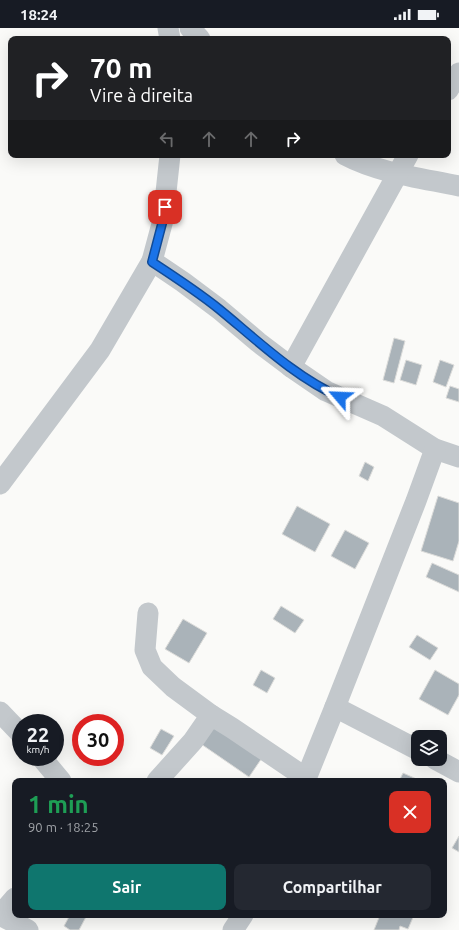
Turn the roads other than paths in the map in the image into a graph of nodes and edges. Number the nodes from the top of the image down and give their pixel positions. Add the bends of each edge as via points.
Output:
1 (190, 28) edge
2 (197, 36) edge
3 (459, 73) edge
4 (451, 85) edge
5 (170, 158) edge
6 (350, 158) edge
7 (406, 158) edge
8 (397, 174) junction
9 (459, 186) edge
10 (152, 262) junction
11 (291, 367) junction
12 (435, 449) junction
13 (459, 457) edge
14 (0, 484) edge
15 (148, 613) dead end
16 (336, 707) junction
17 (0, 712) edge
18 (211, 715) junction
19 (12, 725) edge
20 (411, 746) edge
21 (49, 766) edge
22 (447, 766) edge
23 (459, 772) edge
24 (59, 778) edge
25 (160, 778) edge
26 (302, 778) edge
27 (306, 778) edge
28 (12, 901) edge
29 (0, 915) edge
30 (241, 918) edge
31 (28, 930) edge
32 (233, 930) edge

1 - 2 street
3 - 4 street
5 - 10 street via 163,220
6 - 8 street
7 - 8 street
8 - 9 street
8 - 11 street
10 - 11 street via 219,309
10 - 14 street via 100,350
11 - 12 street via 326,391 383,416
12 - 13 street
12 - 16 street
15 - 18 street via 145,650 152,667 173,687
16 - 20 street
16 - 27 street
17 - 19 street
18 - 25 street via 193,741
18 - 26 street
21 - 24 street
22 - 23 street
28 - 29 street
29 - 31 street
30 - 32 street

